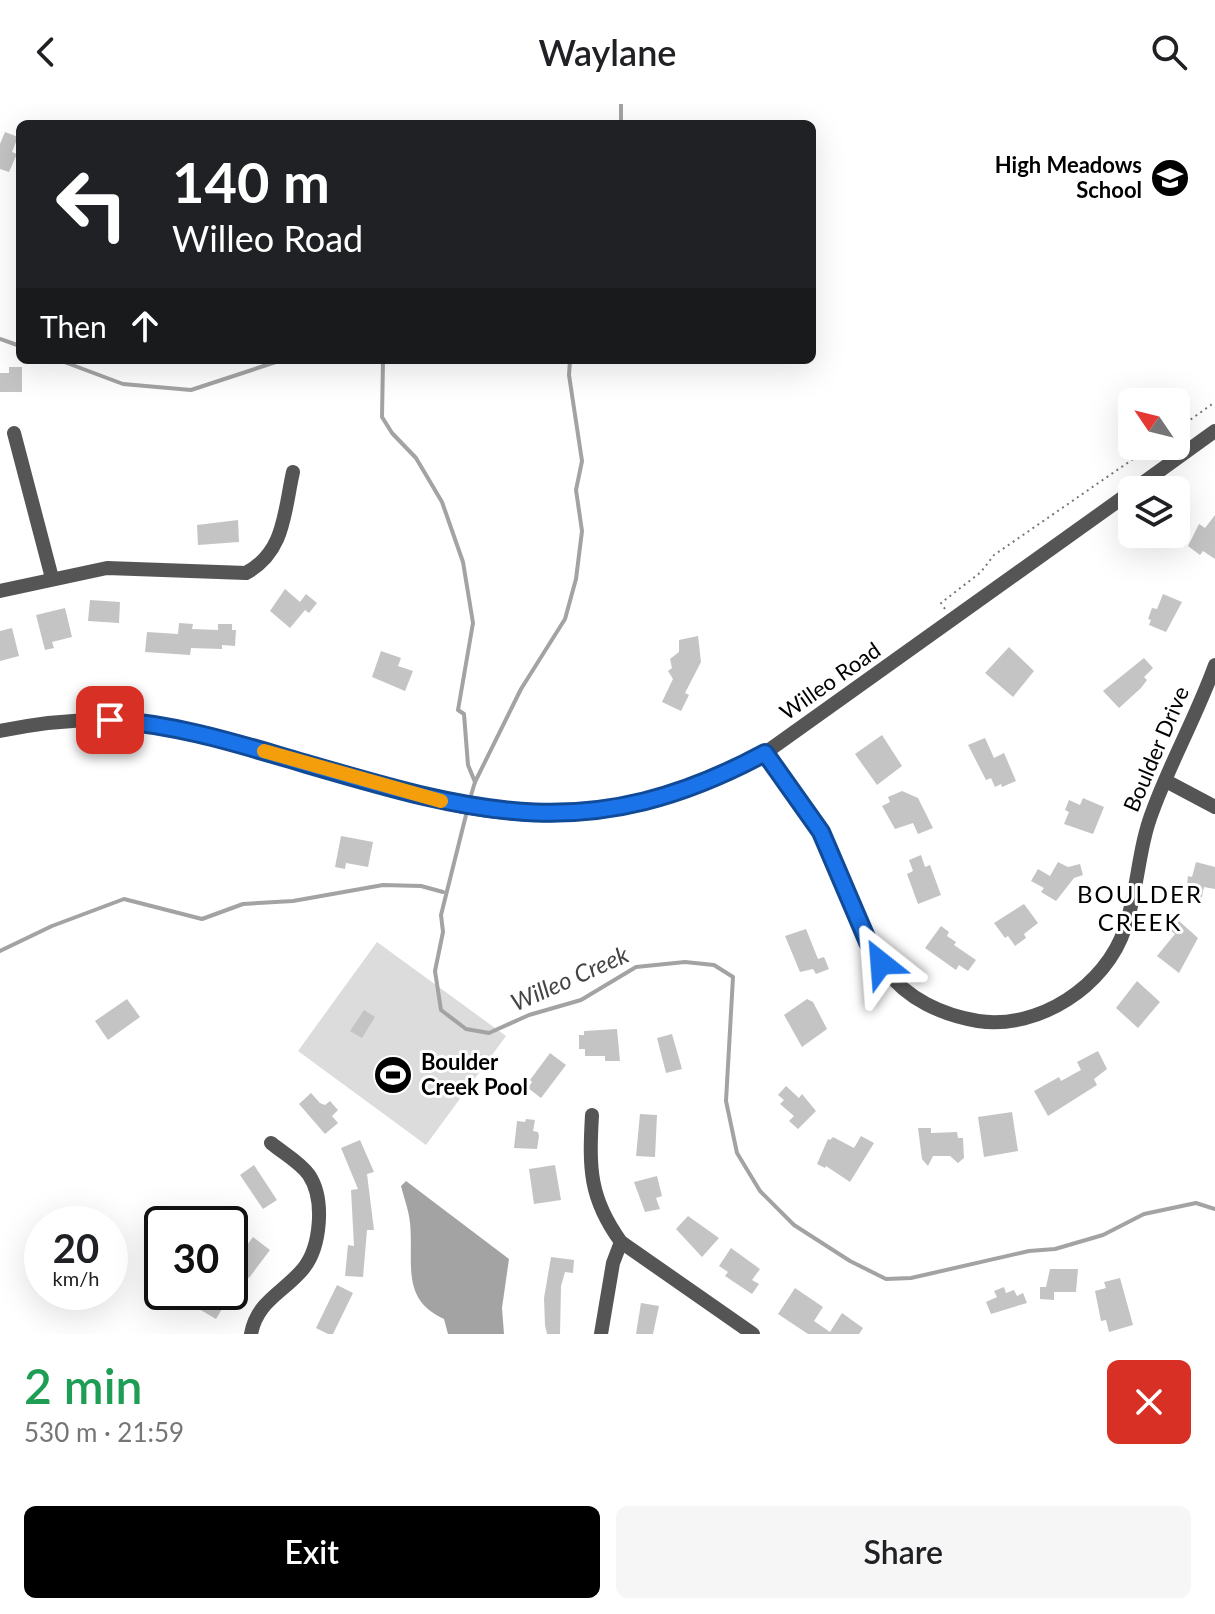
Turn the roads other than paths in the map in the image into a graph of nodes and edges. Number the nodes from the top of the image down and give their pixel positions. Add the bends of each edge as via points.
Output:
1 (1215, 431) edge
2 (14, 433) dead end
3 (293, 472) dead end
4 (1152, 476) edge
5 (1118, 500) edge
6 (52, 578) junction
7 (0, 591) edge
8 (1215, 665) edge
9 (0, 731) edge
10 (765, 753) junction
11 (1166, 781) junction
12 (1215, 807) edge
13 (592, 1115) dead end
14 (271, 1143) dead end
15 (621, 1242) junction
16 (251, 1334) edge
17 (601, 1334) edge
18 (753, 1334) edge

1 - 4 street, Willeo Road
2 - 6 street
3 - 6 street via 273,552 246,573 129,567
5 - 10 street, Willeo Road
6 - 7 street
8 - 11 street, Boulder Drive
9 - 10 street, Willeo Road via 75,721 149,724 219,738 435,799 531,814 586,813 663,797
10 - 11 street, Boulder Drive via 821,832 868,942 886,970 930,1006 984,1021 1019,1019 1052,1009 1104,967 1125,928 1146,831
11 - 12 street
13 - 15 street via 592,1184 605,1220
14 - 16 street via 302,1168 313,1185 317,1238 304,1268 260,1308
15 - 17 street
15 - 18 street

